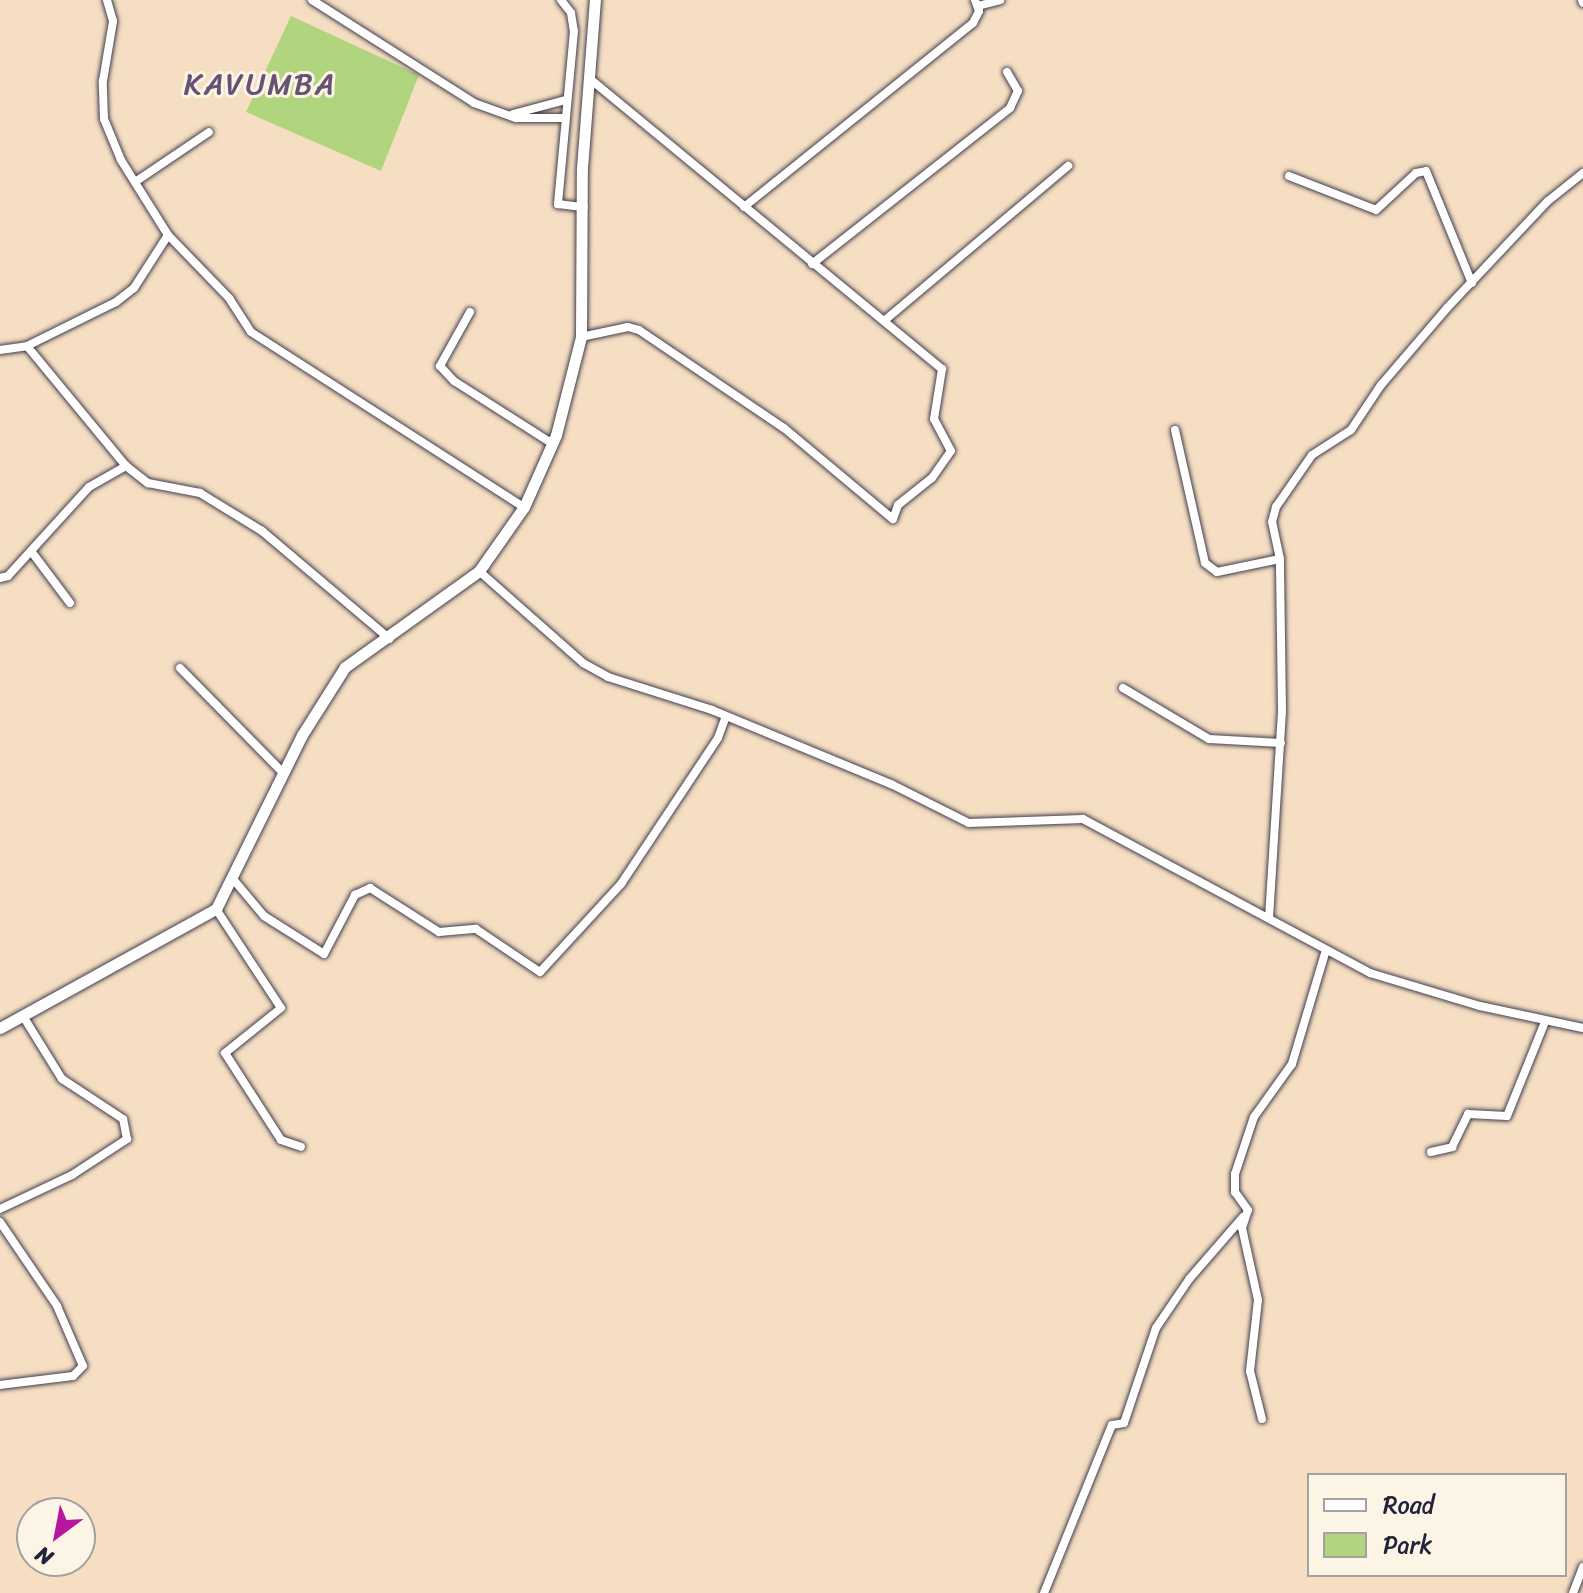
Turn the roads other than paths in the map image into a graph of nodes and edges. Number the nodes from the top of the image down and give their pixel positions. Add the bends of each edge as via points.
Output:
1 (107, 0) edge
2 (312, 0) edge
3 (561, 0) edge
4 (595, 0) edge
5 (1000, 0) edge
6 (977, 3) edge
7 (1007, 72) dead end
8 (591, 80) junction
9 (566, 100) junction
10 (505, 114) junction
11 (565, 118) junction
12 (209, 132) dead end
13 (1068, 166) dead end
14 (1583, 173) edge
15 (1289, 176) dead end
16 (135, 182) junction
17 (584, 207) junction
18 (744, 207) junction
19 (168, 235) junction
20 (812, 264) junction
21 (1472, 283) junction
22 (470, 312) dead end
23 (884, 321) junction
24 (581, 337) junction
25 (27, 346) junction
26 (0, 350) edge
27 (1175, 430) dead end
28 (553, 444) junction
29 (126, 466) junction
30 (524, 507) junction
31 (31, 551) junction
32 (1280, 559) junction
33 (479, 571) junction
34 (0, 578) edge
35 (70, 603) dead end
36 (390, 639) junction
37 (180, 668) dead end
38 (1123, 688) dead end
39 (726, 716) junction
40 (1281, 743) junction
41 (284, 774) junction
42 (233, 879) junction
43 (216, 909) junction
44 (1269, 918) junction
45 (1326, 950) junction
46 (23, 1016) junction
47 (1545, 1022) junction
48 (0, 1028) edge
49 (1583, 1028) edge
50 (301, 1147) dead end
51 (1431, 1152) dead end
52 (0, 1209) edge
53 (1248, 1210) junction
54 (0, 1222) edge
55 (0, 1385) edge
56 (1262, 1419) dead end
57 (1583, 1567) edge
58 (1044, 1593) edge
59 (1573, 1593) edge

1 - 16 street via 113,21 101,102 112,143
2 - 10 street via 370,32 434,80
3 - 9 street via 571,13 574,31
4 - 8 street
5 - 6 street
6 - 18 street via 973,23
7 - 20 street via 1018,91 1010,108
8 - 17 street
8 - 18 street
9 - 10 street
9 - 11 street
10 - 11 street via 537,121
11 - 17 street via 558,204
12 - 16 street
13 - 23 street
14 - 21 street via 1548,201
15 - 21 street via 1376,210 1416,173 1426,171
16 - 19 street
17 - 24 street
18 - 20 street
19 - 25 street via 134,288
19 - 30 street via 229,298 251,332
20 - 23 street
21 - 32 street via 1381,385 1351,430 1306,462 1276,507 1272,522
22 - 28 street via 440,366 454,381
23 - 24 street via 945,374 934,419 952,446 932,478 898,505 893,519 784,428 639,330 628,327
24 - 28 street
25 - 26 street
25 - 29 street
27 - 32 street via 1205,563 1217,572
28 - 30 street
29 - 31 street via 89,487
29 - 36 street via 148,483 200,493 262,531
30 - 33 street
31 - 34 street
31 - 35 street
32 - 40 street
33 - 36 street via 396,628
33 - 39 street via 583,663 608,677
36 - 41 street via 368,647 345,667
37 - 41 street
38 - 40 street via 1209,739
39 - 42 street via 718,738 621,884 540,972 476,929 439,932 370,888 355,895 324,954 264,916
39 - 44 street via 891,784 969,823 1083,819
40 - 44 street
41 - 42 street
42 - 43 street
43 - 46 street
43 - 50 street via 281,1008 225,1053 281,1140
44 - 45 street
45 - 47 street via 1387,980
45 - 53 street via 1292,1064 1254,1117 1241,1151 1235,1192
46 - 48 street
46 - 52 street via 62,1079 123,1119 127,1139 72,1175
47 - 49 street
47 - 51 street via 1507,1116 1468,1114 1452,1147
53 - 56 street via 1242,1228 1258,1300 1250,1371
53 - 58 street via 1205,1258 1156,1328 1124,1423 1112,1425
54 - 55 street via 57,1306 83,1361 73,1376
57 - 59 street

